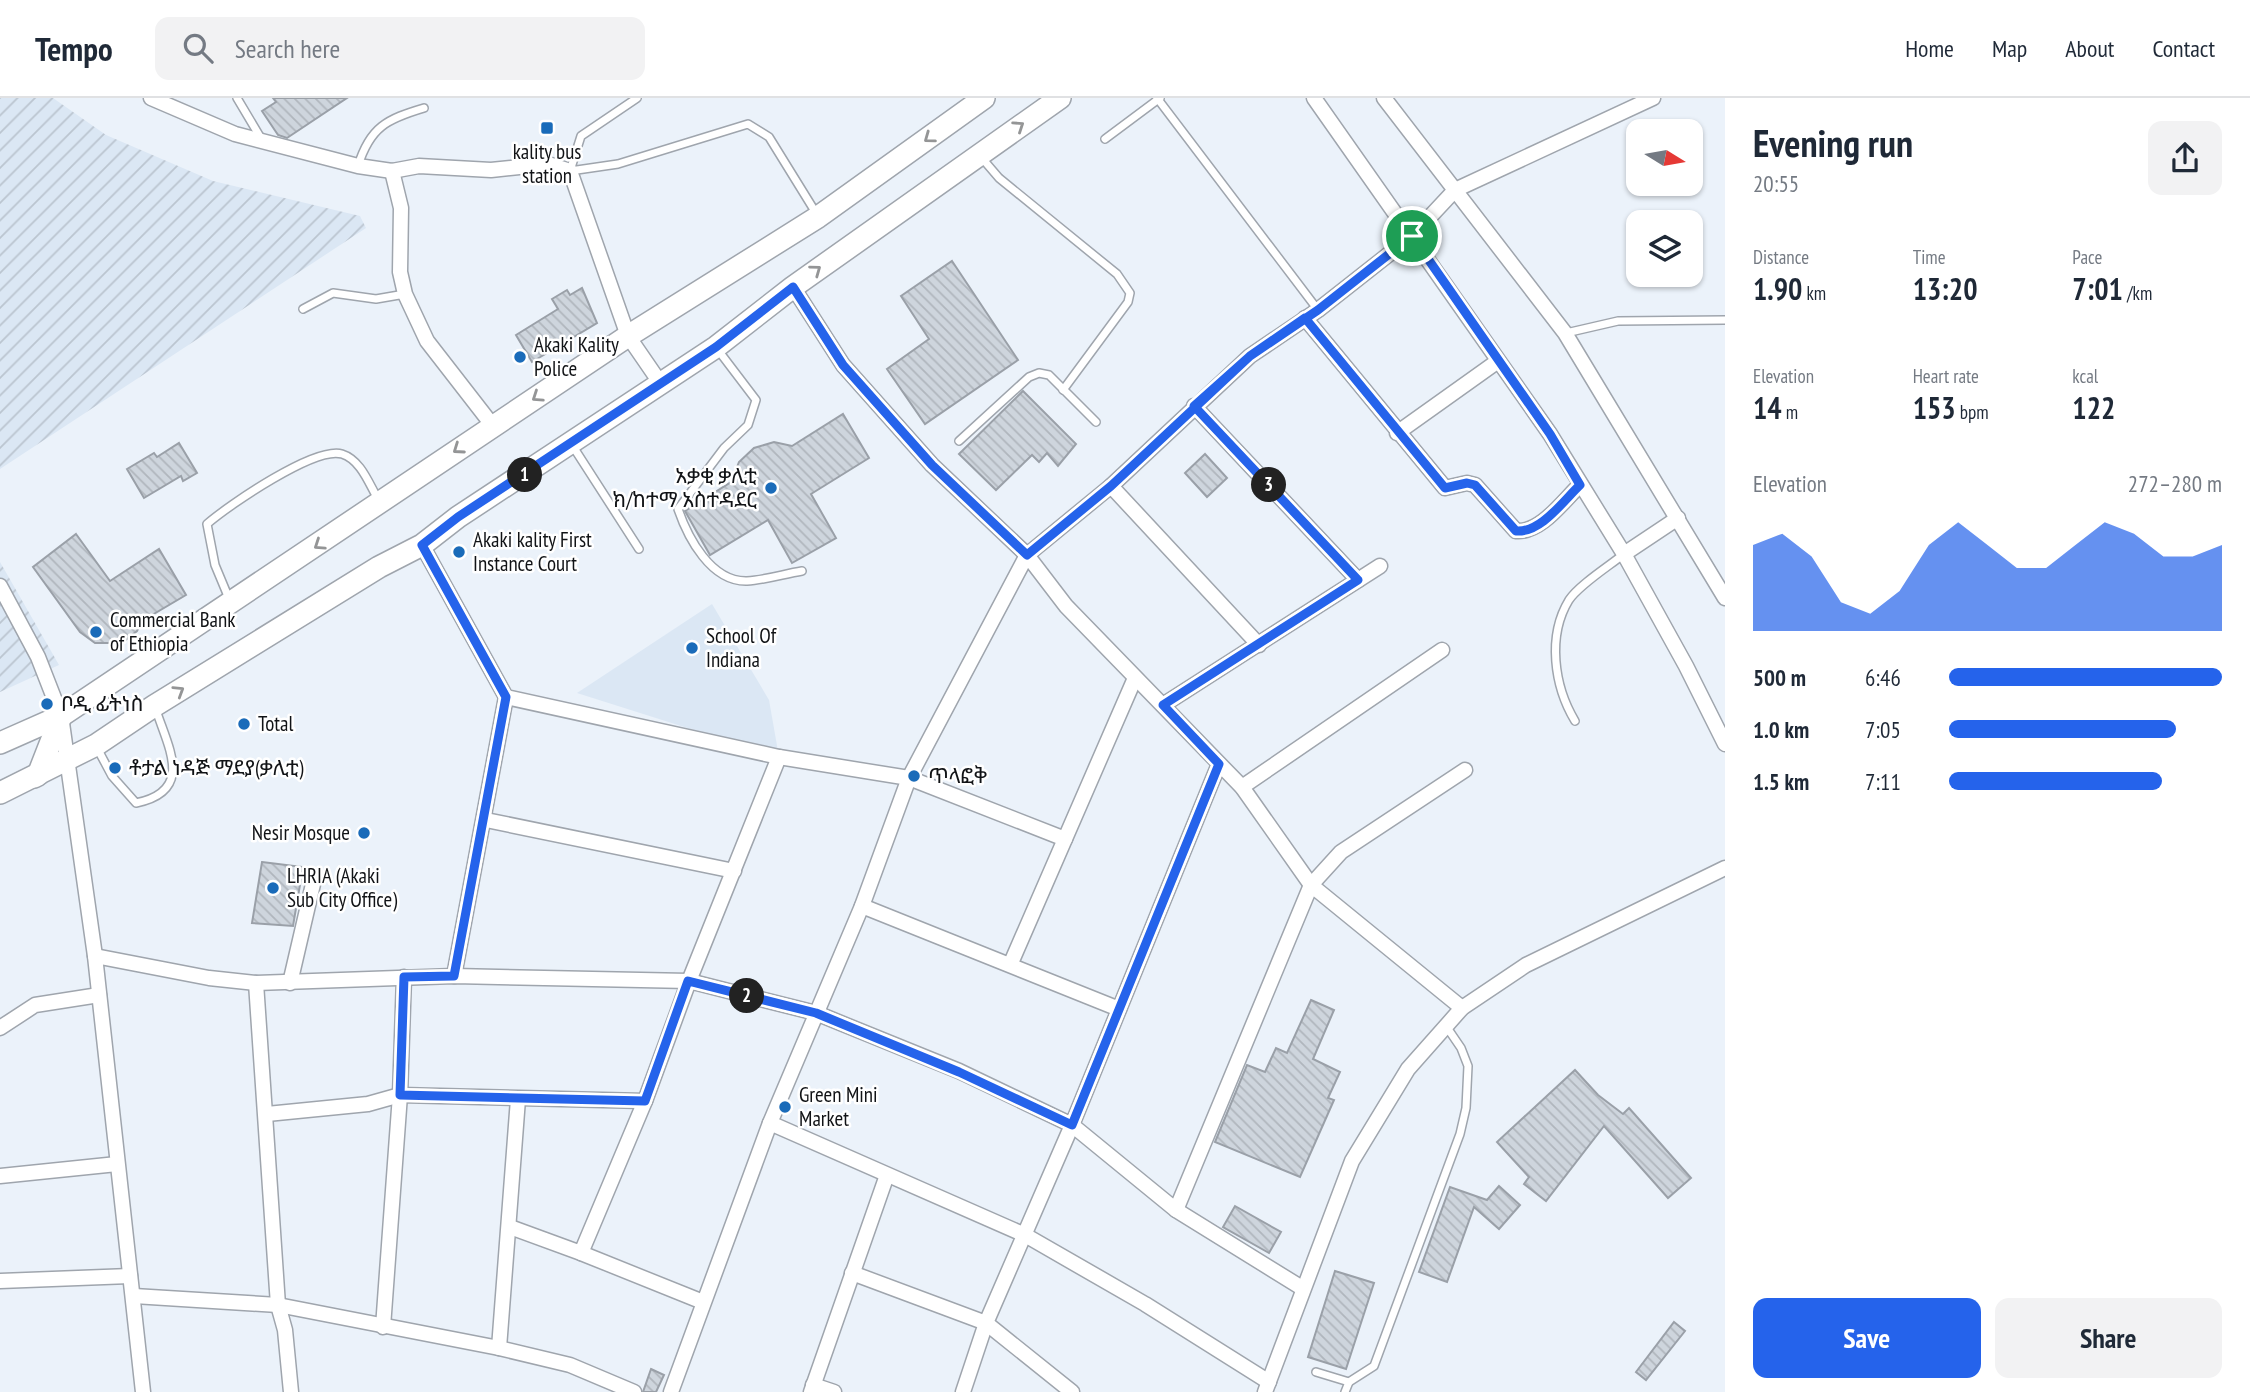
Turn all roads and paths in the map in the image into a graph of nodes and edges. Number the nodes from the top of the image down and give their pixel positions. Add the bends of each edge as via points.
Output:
1 (151, 98) edge
2 (237, 98) edge
3 (637, 98) edge
4 (984, 98) edge
5 (1060, 98) edge
6 (1158, 98) edge
7 (1314, 98) edge
8 (1384, 98) edge
9 (1654, 98) edge
10 (424, 108) dead end
11 (1105, 139) dead end
12 (264, 144) junction
13 (978, 154) junction
14 (358, 166) junction
15 (392, 171) junction
16 (570, 171) junction
17 (1455, 190) junction
18 (818, 217) junction
19 (1412, 236) junction
20 (793, 287) junction
21 (405, 293) junction
22 (303, 309) dead end
23 (1318, 310) junction
24 (1305, 318) junction
25 (1725, 320) edge
26 (1565, 333) junction
27 (628, 336) junction
28 (716, 347) junction
29 (1498, 360) junction
30 (661, 384) junction
31 (1063, 390) junction
32 (1194, 406) junction
33 (1096, 422) dead end
34 (493, 426) junction
35 (1397, 433) junction
36 (959, 441) dead end
37 (571, 444) junction
38 (1580, 485) junction
39 (1111, 486) junction
40 (380, 503) junction
41 (1678, 517) junction
42 (422, 545) junction
43 (639, 549) dead end
44 (1624, 554) junction
45 (1027, 555) junction
46 (1380, 566) dead end
47 (802, 571) dead end
48 (1358, 580) junction
49 (0, 586) edge
50 (1725, 598) edge
51 (231, 604) junction
52 (1259, 645) junction
53 (1442, 650) dead end
54 (1135, 678) junction
55 (506, 697) junction
56 (1163, 705) junction
57 (154, 706) junction
58 (61, 716) junction
59 (1575, 720) dead end
60 (0, 743) edge
61 (1725, 744) edge
62 (96, 745) junction
63 (779, 758) junction
64 (68, 760) junction
65 (1219, 764) junction
66 (1465, 770) dead end
67 (37, 775) junction
68 (909, 778) junction
69 (1242, 787) junction
70 (0, 793) edge
71 (0, 799) edge
72 (486, 820) junction
73 (1065, 839) junction
74 (1725, 868) edge
75 (734, 871) junction
76 (313, 884) dead end
77 (1311, 885) junction
78 (862, 906) junction
79 (95, 956) junction
80 (1011, 964) junction
81 (454, 976) junction
82 (404, 977) junction
83 (688, 981) junction
84 (290, 982) junction
85 (256, 983) junction
86 (99, 995) junction
87 (1462, 1008) junction
88 (1119, 1009) junction
89 (816, 1013) junction
90 (1446, 1026) junction
91 (0, 1028) edge
92 (400, 1095) junction
93 (518, 1099) junction
94 (645, 1101) junction
95 (267, 1114) junction
96 (770, 1123) junction
97 (1072, 1125) junction
98 (117, 1164) junction
99 (887, 1175) junction
100 (0, 1176) edge
101 (1176, 1210) junction
102 (510, 1227) junction
103 (1025, 1235) junction
104 (581, 1253) junction
105 (852, 1273) junction
106 (130, 1276) junction
107 (0, 1281) edge
108 (1302, 1288) junction
109 (134, 1296) junction
110 (703, 1301) junction
111 (278, 1305) junction
112 (986, 1323) junction
113 (383, 1327) junction
114 (499, 1348) junction
115 (1316, 1372) dead end
116 (1349, 1382) junction
117 (1267, 1387) edge
118 (812, 1388) edge
119 (143, 1392) edge
120 (291, 1392) edge
121 (634, 1392) edge
122 (671, 1392) edge
123 (834, 1392) edge
124 (963, 1392) edge
125 (1072, 1392) edge
126 (1345, 1392) edge

1 - 12 street
2 - 12 lane
3 - 16 lane via 581,136
4 -> 18 main road
13 -> 5 main road
6 - 11 lane
6 - 23 lane
7 - 19 street
8 - 17 street
9 - 17 street
10 - 14 lane via 391,117 380,126 364,147
12 - 14 street
20 -> 13 main road
13 - 31 lane via 999,177 1117,274 1130,293
14 - 15 street
15 - 16 street via 419,166 491,170 548,164
15 - 21 street via 401,208 400,272
16 - 18 lane via 618,163 748,124 769,137
16 - 27 street
17 - 19 street
17 - 26 street
18 - 27 main road
19 - 23 street
19 - 29 street
20 - 28 main road
20 - 45 street via 843,365 932,465
21 - 22 lane via 376,299 333,293
21 - 34 street via 427,341
23 - 24 street
24 - 32 street via 1250,356
24 - 35 street
25 - 26 lane via 1618,321
26 - 41 street
27 - 30 street
27 -> 34 main road
28 - 30 main road
28 - 47 lane via 755,400 748,425 678,509 685,529 716,572 744,581
29 - 35 street
29 - 38 street
30 - 37 main road
31 - 33 lane
31 - 36 lane via 1049,375 1029,377
32 - 39 street
32 - 48 street
34 -> 40 main road
35 - 38 street via 1445,488 1475,485 1516,531 1536,527
37 - 42 main road
37 - 43 lane
38 - 44 street
39 - 45 street
39 - 52 street
40 -> 51 main road
40 - 51 lane via 356,463 342,454 319,453 222,511 207,524 207,536
41 - 44 street
41 - 50 street
42 - 55 street
57 -> 42 main road
44 - 59 lane via 1570,598 1557,629 1555,658 1564,702
44 - 61 street
45 - 54 street via 1066,606
45 - 68 street
46 - 48 street
48 - 52 street
49 - 58 street via 38,657
51 - 58 main road
52 - 56 street
53 - 69 street
54 - 56 street
54 - 73 street
55 - 63 street
55 - 72 street
56 - 65 street
57 - 62 main road
57 - 62 lane via 173,762 174,776 165,790 136,803 112,776
58 - 60 main road
58 - 64 street
58 - 67 main road
62 - 64 main road
63 - 68 street
63 - 75 street
64 - 67 main road
64 - 79 street
65 - 69 street
65 - 88 street
66 - 77 street via 1341,852
67 - 70 main road
67 - 71 main road
68 - 73 street
68 - 78 street
69 - 77 street
72 - 75 street
72 - 81 street
73 - 80 street
74 - 87 street via 1526,965
75 - 83 street
76 - 84 street
77 - 87 street
77 - 101 street
78 - 80 street
78 - 89 street
79 - 85 street
79 - 86 street
80 - 88 street
81 - 82 street
81 - 83 street
82 - 84 street
82 - 92 street
83 - 89 street
83 - 94 street
84 - 85 street
85 - 95 street
86 - 91 street via 35,1005
86 - 98 street
87 - 90 street
88 - 97 street
89 - 96 street
89 - 97 street
90 - 108 street via 1408,1069 1352,1161
90 - 116 lane via 1468,1066 1469,1093 1460,1134 1374,1366
92 - 93 street
92 - 95 street via 368,1104
92 - 113 street
93 - 94 street
93 - 102 street
94 - 104 street
95 - 111 street
96 - 99 street
96 - 110 street
97 - 101 street
97 - 103 street
98 - 100 street
98 - 106 street
99 - 103 street
99 - 105 street
101 - 108 street
102 - 104 street
102 - 114 street
103 - 112 street
103 - 117 street
104 - 110 street
105 - 112 street
105 - 118 street
106 - 107 street
106 - 109 street
108 - 117 street
109 - 111 street
109 - 119 street
110 - 122 street
111 - 113 street
111 - 120 street
112 - 124 street
112 - 125 street
113 - 114 street
114 - 121 street via 570,1365
115 - 116 lane
116 - 126 lane
118 - 123 street

